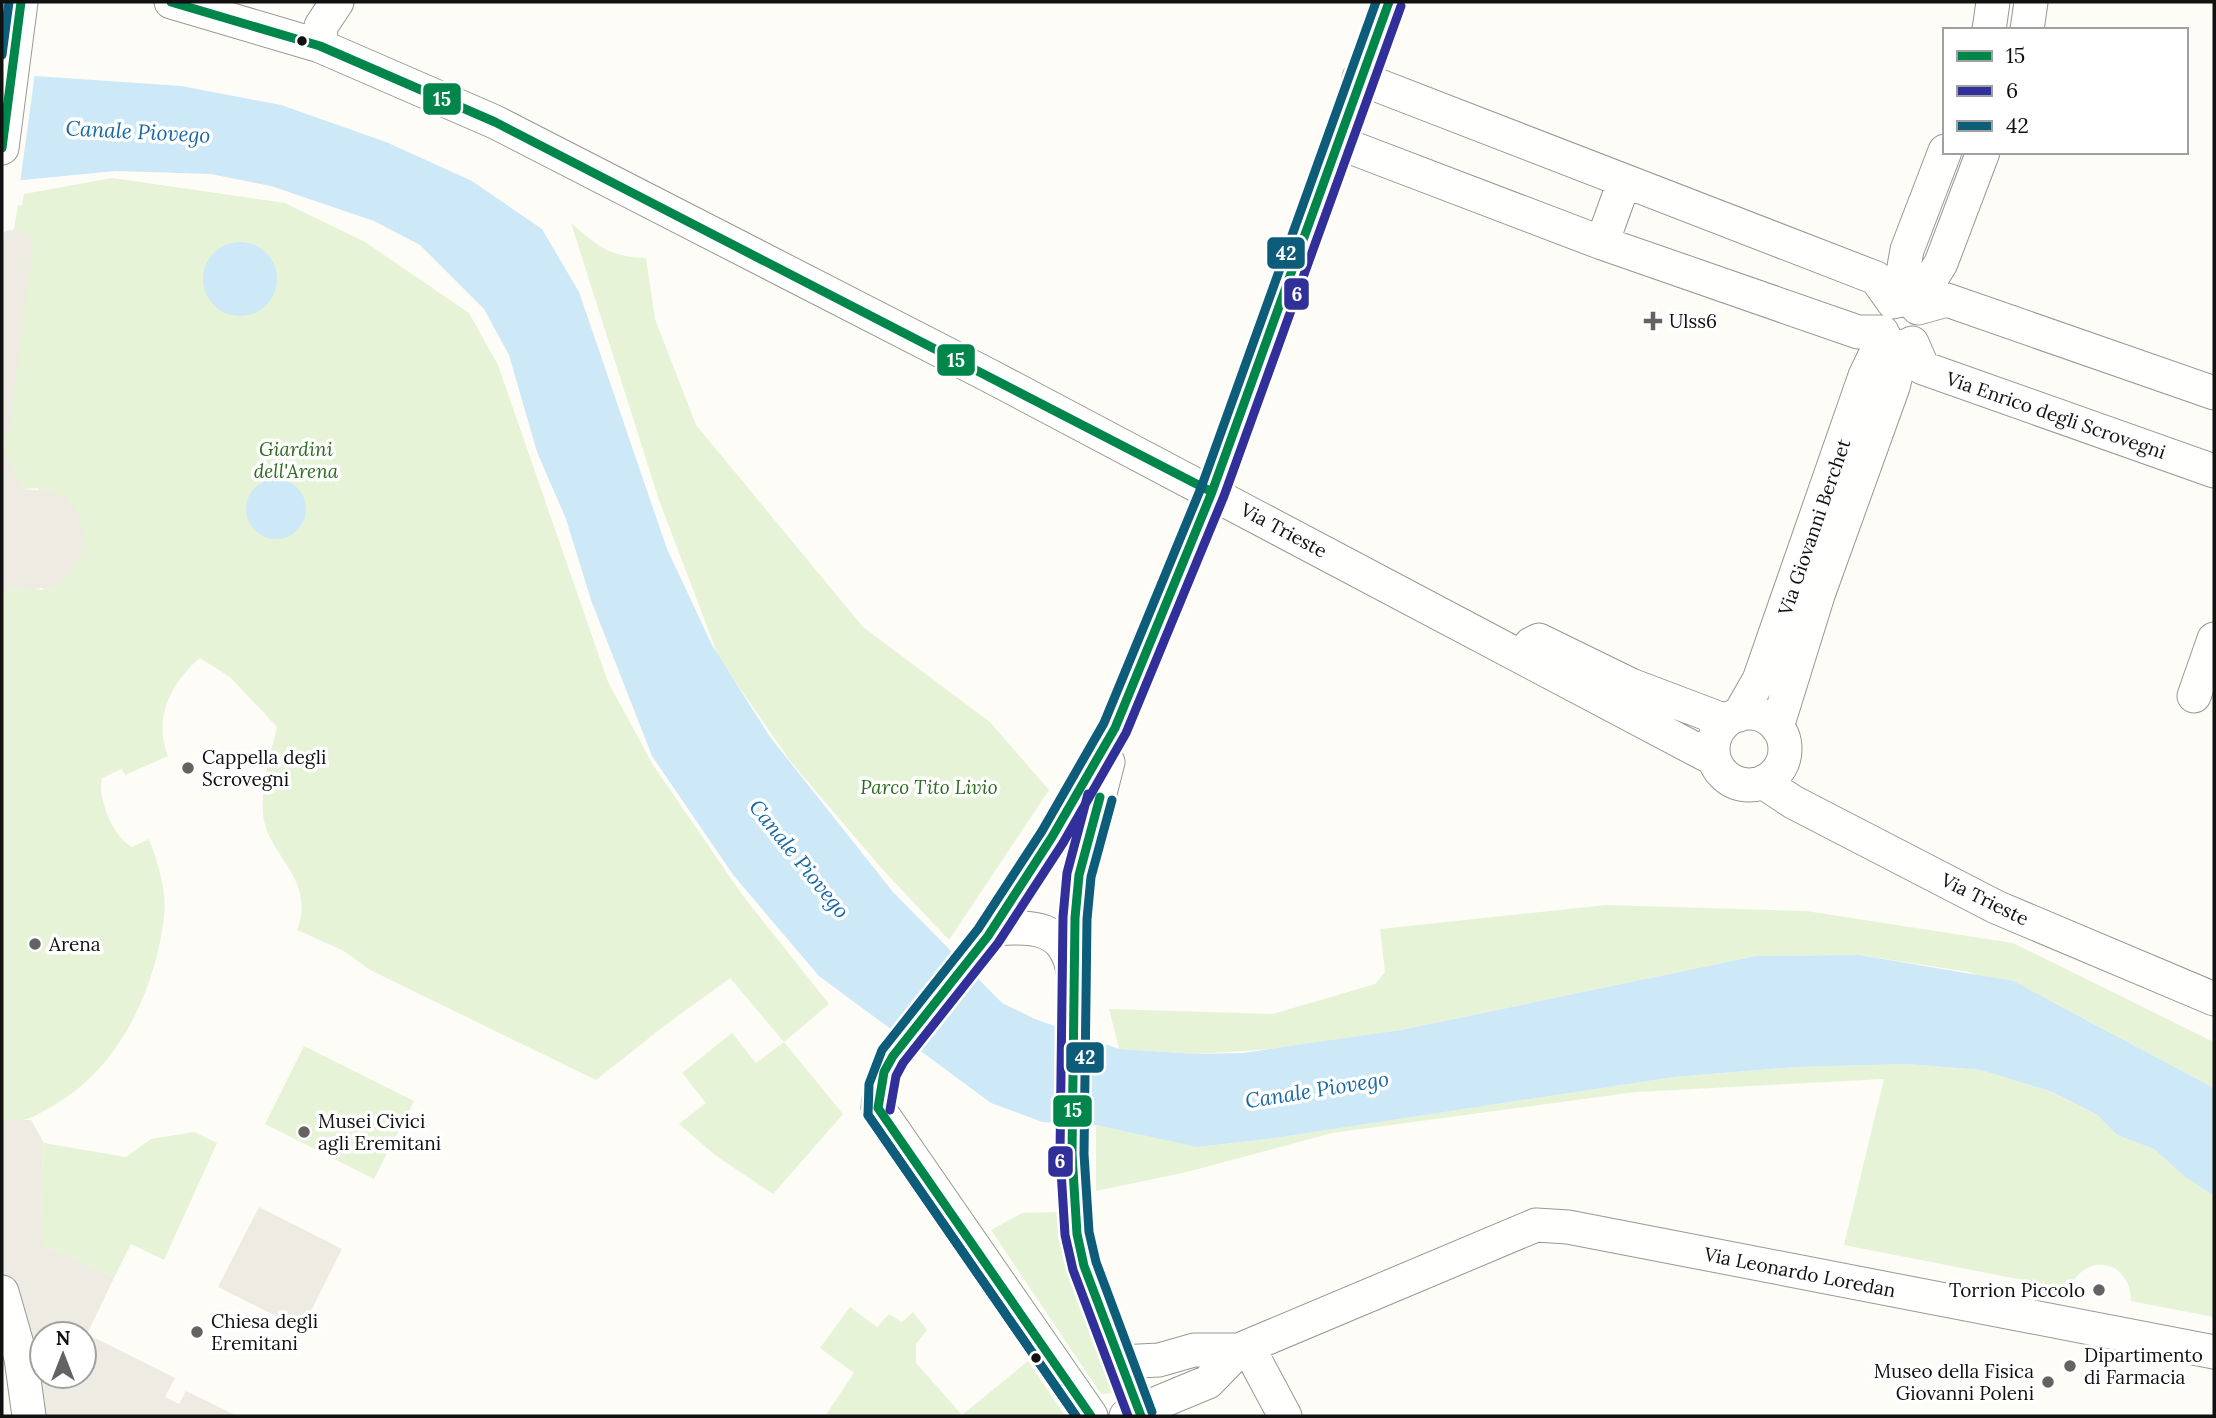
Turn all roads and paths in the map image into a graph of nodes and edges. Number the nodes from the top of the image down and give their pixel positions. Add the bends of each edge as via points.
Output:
1 (171, 2) edge
2 (337, 2) edge
3 (1389, 2) edge
4 (1993, 2) edge
5 (2031, 2) edge
6 (19, 15) edge
7 (1989, 28) edge
8 (2027, 28) edge
9 (320, 46) junction
10 (1359, 78) junction
11 (1337, 142) junction
12 (2, 148) edge
13 (1944, 154) edge
14 (1982, 154) edge
15 (1625, 182) junction
16 (1602, 243) junction
17 (1901, 322) junction
18 (2214, 393) edge
19 (2214, 471) edge
20 (1212, 492) junction
21 (2214, 639) edge
22 (1521, 656) junction
23 (2194, 696) dead end
24 (1732, 718) junction
25 (1777, 727) junction
26 (1115, 729) junction
27 (1714, 759) junction
28 (1763, 782) junction
29 (991, 932) junction
30 (2214, 978) edge
31 (1074, 980) junction
32 (2175, 982) junction
33 (2214, 999) edge
34 (2, 1292) edge
35 (1244, 1348) junction
36 (2214, 1352) edge
37 (1121, 1362) junction
38 (1135, 1414) edge
39 (29, 1416) edge
40 (1093, 1416) edge
41 (1285, 1416) edge

1 - 9 street, Via Trieste
2 - 9 street via 321,26
3 - 10 street
4 - 7 street
5 - 8 street
6 - 12 street
9 - 20 street, Via Trieste via 495,122
10 - 11 street
10 - 15 street, Via Enrico degli Scrovegni
11 - 16 street
11 - 20 street
13 - 17 street, Via Giovanni Berchet via 1907,250
14 - 17 street, Via Giovanni Berchet via 1941,263
15 - 16 street
15 - 17 street, Via Enrico degli Scrovegni via 1876,278
16 - 17 street via 1858,332
17 - 18 street via 1947,300
17 - 19 street, Via Enrico degli Scrovegni via 1923,368
17 - 24 street, Via Giovanni Berchet via 1865,376 1759,680
17 - 25 street, Via Giovanni Berchet via 1893,387 1818,595
20 - 22 street, Via Trieste
20 - 26 street
21 - 23 street
22 - 24 street via 1539,640 1631,685
22 - 27 street, Via Trieste
24 - 25 street via 1760,715
24 - 27 street via 1716,734
25 - 28 street via 1784,753 1778,770
26 - 29 street
26 - 31 street via 1079,874
27 - 28 street, Via Trieste via 1734,781
28 - 32 street, Via Trieste via 1996,907
29 - 31 street via 1020,927 1056,937 1069,951
29 - 40 street via 893,1056 884,1072 878,1108
30 - 32 street
31 - 37 street via 1072,1154 1077,1234 1084,1266
32 - 33 street, Via Trieste
34 - 39 street via 21,1357
35 - 36 street, Via Leonardo Loredan via 1536,1224
35 - 37 street via 1194,1350 1159,1360
35 - 38 street via 1208,1382
35 - 41 street
37 - 38 street

